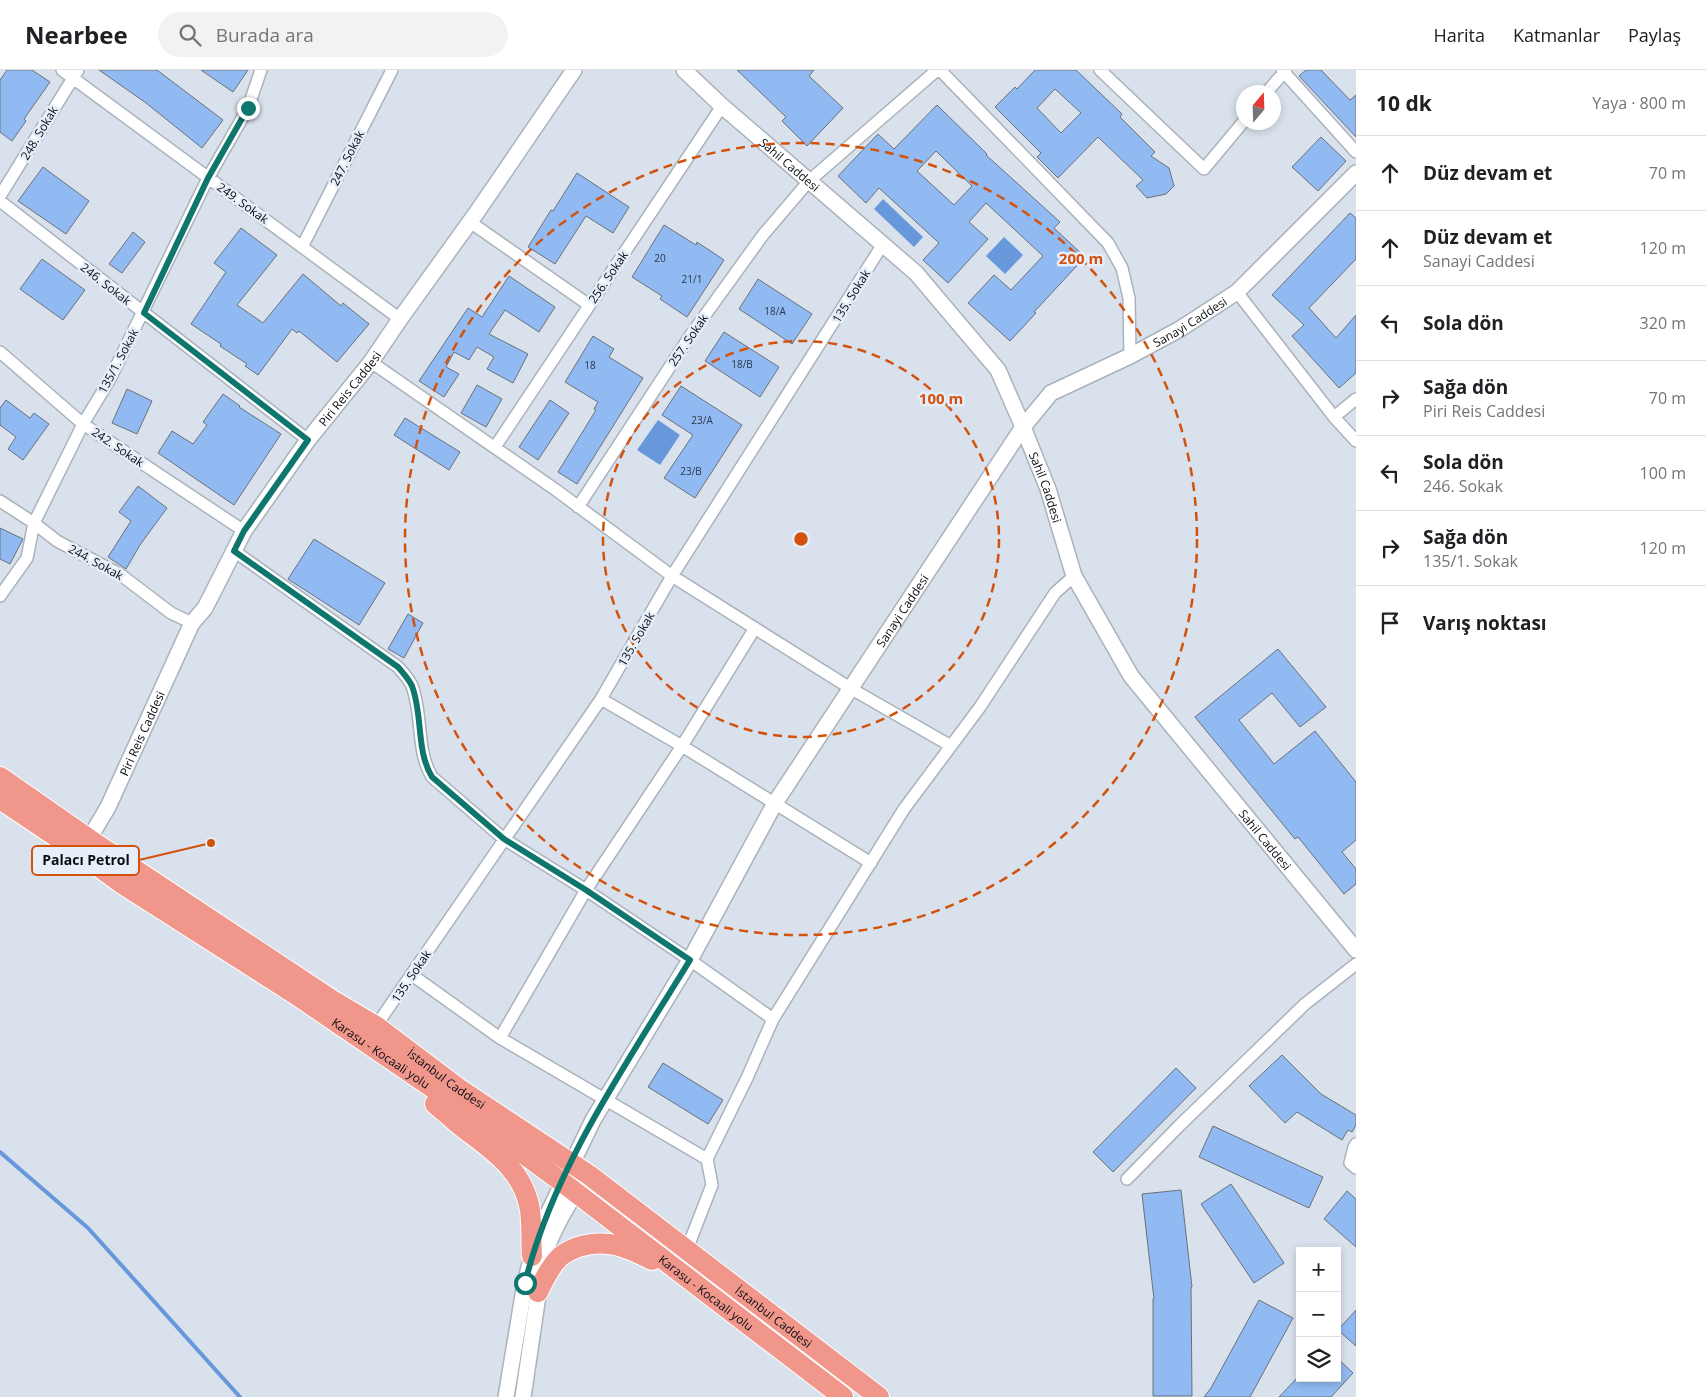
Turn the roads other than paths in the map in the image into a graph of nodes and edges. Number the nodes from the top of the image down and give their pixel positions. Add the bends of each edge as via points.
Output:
1 (62, 70) edge
2 (261, 70) edge
3 (392, 70) edge
4 (574, 70) edge
5 (684, 70) edge
6 (1100, 70) edge
7 (934, 71) edge
8 (1284, 71) edge
9 (75, 74) edge
10 (1273, 85) edge
11 (722, 106) junction
12 (1236, 130) edge
13 (1356, 152) edge
14 (1356, 173) edge
15 (208, 178) junction
16 (809, 182) junction
17 (0, 196) edge
18 (0, 201) edge
19 (470, 222) junction
20 (883, 244) junction
21 (302, 247) junction
22 (1237, 292) junction
23 (589, 305) junction
24 (144, 313) junction
25 (400, 319) junction
26 (0, 352) edge
27 (1130, 356) junction
28 (371, 362) junction
29 (1356, 399) edge
30 (1334, 417) junction
31 (83, 424) junction
32 (1023, 427) junction
33 (308, 440) junction
34 (1356, 441) edge
35 (495, 447) junction
36 (0, 501) edge
37 (578, 507) junction
38 (34, 523) junction
39 (244, 531) junction
40 (234, 551) junction
41 (672, 576) junction
42 (1074, 576) junction
43 (0, 596) edge
44 (192, 623) junction
45 (755, 628) junction
46 (850, 688) junction
47 (601, 699) junction
48 (682, 746) junction
49 (951, 746) junction
50 (0, 777) edge
51 (0, 799) edge
52 (775, 803) junction
53 (504, 839) junction
54 (86, 847) junction
55 (870, 863) junction
56 (586, 890) junction
57 (1354, 943) edge
58 (690, 960) junction
59 (1356, 964) edge
60 (412, 975) junction
61 (773, 1019) junction
62 (376, 1026) junction
63 (354, 1034) junction
64 (500, 1038) junction
65 (605, 1100) junction
66 (1356, 1144) edge
67 (707, 1159) junction
68 (572, 1163) junction
69 (1356, 1168) edge
70 (589, 1175) junction
71 (1127, 1179) dead end
72 (569, 1187) junction
73 (687, 1249) junction
74 (532, 1256) junction
75 (702, 1288) junction
76 (538, 1292) junction
77 (506, 1397) edge
78 (523, 1397) edge
79 (843, 1397) edge
80 (880, 1397) edge

1 - 9 street, 249. Sokak
2 - 15 street, 135/1. Sokak via 248,108
3 - 21 street, 247. Sokak
4 - 19 street, Piri Reis Caddesi
5 - 11 street, Sahil Caddesi
6 - 12 street via 1204,169
7 - 16 street, 257. Sokak
7 - 27 street via 1108,243 1122,268 1129,298
8 - 10 street
8 - 13 street
9 - 15 street, 249. Sokak
9 - 17 street, 248. Sokak
11 - 16 street, Sahil Caddesi
11 - 23 street, 256. Sokak
14 - 22 street, Sanayi Caddesi
15 - 21 street, 249. Sokak
15 - 24 street, 135/1. Sokak
16 - 20 street, Sahil Caddesi
16 - 37 street, 257. Sokak via 763,235 690,336
18 - 24 street, 246. Sokak
19 - 23 street
19 - 25 street, Piri Reis Caddesi
20 - 32 street, Sahil Caddesi via 916,273 998,370
20 - 41 street, 135. Sokak
21 - 25 street, 249. Sokak
22 - 27 street, Sanayi Caddesi
22 - 30 street
23 - 35 street, 256. Sokak
24 - 31 street, 135/1. Sokak
24 - 33 street, 246. Sokak
25 - 28 street, Piri Reis Caddesi
26 - 31 street, 242. Sokak
27 - 32 street, Sanayi Caddesi via 1051,393
28 - 33 street, Piri Reis Caddesi
28 - 35 street
29 - 30 street
30 - 34 street
31 - 38 street, 135/1. Sokak
31 - 39 street, 242. Sokak
32 - 42 street, Sahil Caddesi via 1048,489
32 - 46 street, Sanayi Caddesi
33 - 39 street, Piri Reis Caddesi
35 - 37 street
36 - 38 street, 244. Sokak
37 - 41 street
38 - 43 street, 135/1. Sokak via 27,558
38 - 44 street, 244. Sokak via 57,541 121,575 171,613
39 - 40 street, Piri Reis Caddesi
40 - 44 street, Piri Reis Caddesi via 205,608
40 - 53 street via 398,667 412,685 425,766 432,777
41 - 45 street
41 - 47 street, 135. Sokak
42 - 49 street via 1055,593
42 - 57 street, Sahil Caddesi via 1130,676
44 - 54 street, Piri Reis Caddesi via 108,807
45 - 46 street
45 - 48 street
46 - 49 street
46 - 52 street, Sanayi Caddesi
47 - 48 street
47 - 53 street, 135. Sokak
48 - 52 street
48 - 56 street
49 - 55 street via 904,809
50 - 54 highway, İstanbul Caddesi
51 - 54 highway, Karasu - Kocaali yolu
52 - 55 street
52 - 58 street, Sanayi Caddesi
53 - 56 street
53 - 60 street, 135. Sokak
54 - 62 highway, İstanbul Caddesi
54 - 63 highway, Karasu - Kocaali yolu via 121,883
55 - 61 street
56 - 58 street
56 - 64 street
58 - 61 street
58 - 65 street, Sanayi Caddesi
59 - 71 street via 1305,1004
60 - 62 street, 135. Sokak
60 - 64 street
61 - 67 street
62 - 68 highway, İstanbul Caddesi via 458,1088
63 - 72 highway, Karasu - Kocaali yolu
63 - 74 highway via 514,1171 524,1188 530,1209
64 - 65 street
65 - 67 street
65 - 68 street, Sanayi Caddesi
66 - 69 street via 1350,1163
67 - 73 street via 712,1185
68 - 70 highway, İstanbul Caddesi
68 - 72 street, Sanayi Caddesi
70 - 72 street
70 - 73 highway, İstanbul Caddesi
72 - 74 street via 541,1228
72 - 75 highway, Karasu - Kocaali yolu
72 - 76 street via 544,1254
73 - 80 highway, İstanbul Caddesi
74 - 77 street
75 - 76 highway via 634,1250 593,1243 571,1249 560,1257 550,1268
75 - 79 highway, Karasu - Kocaali yolu
76 - 78 street

